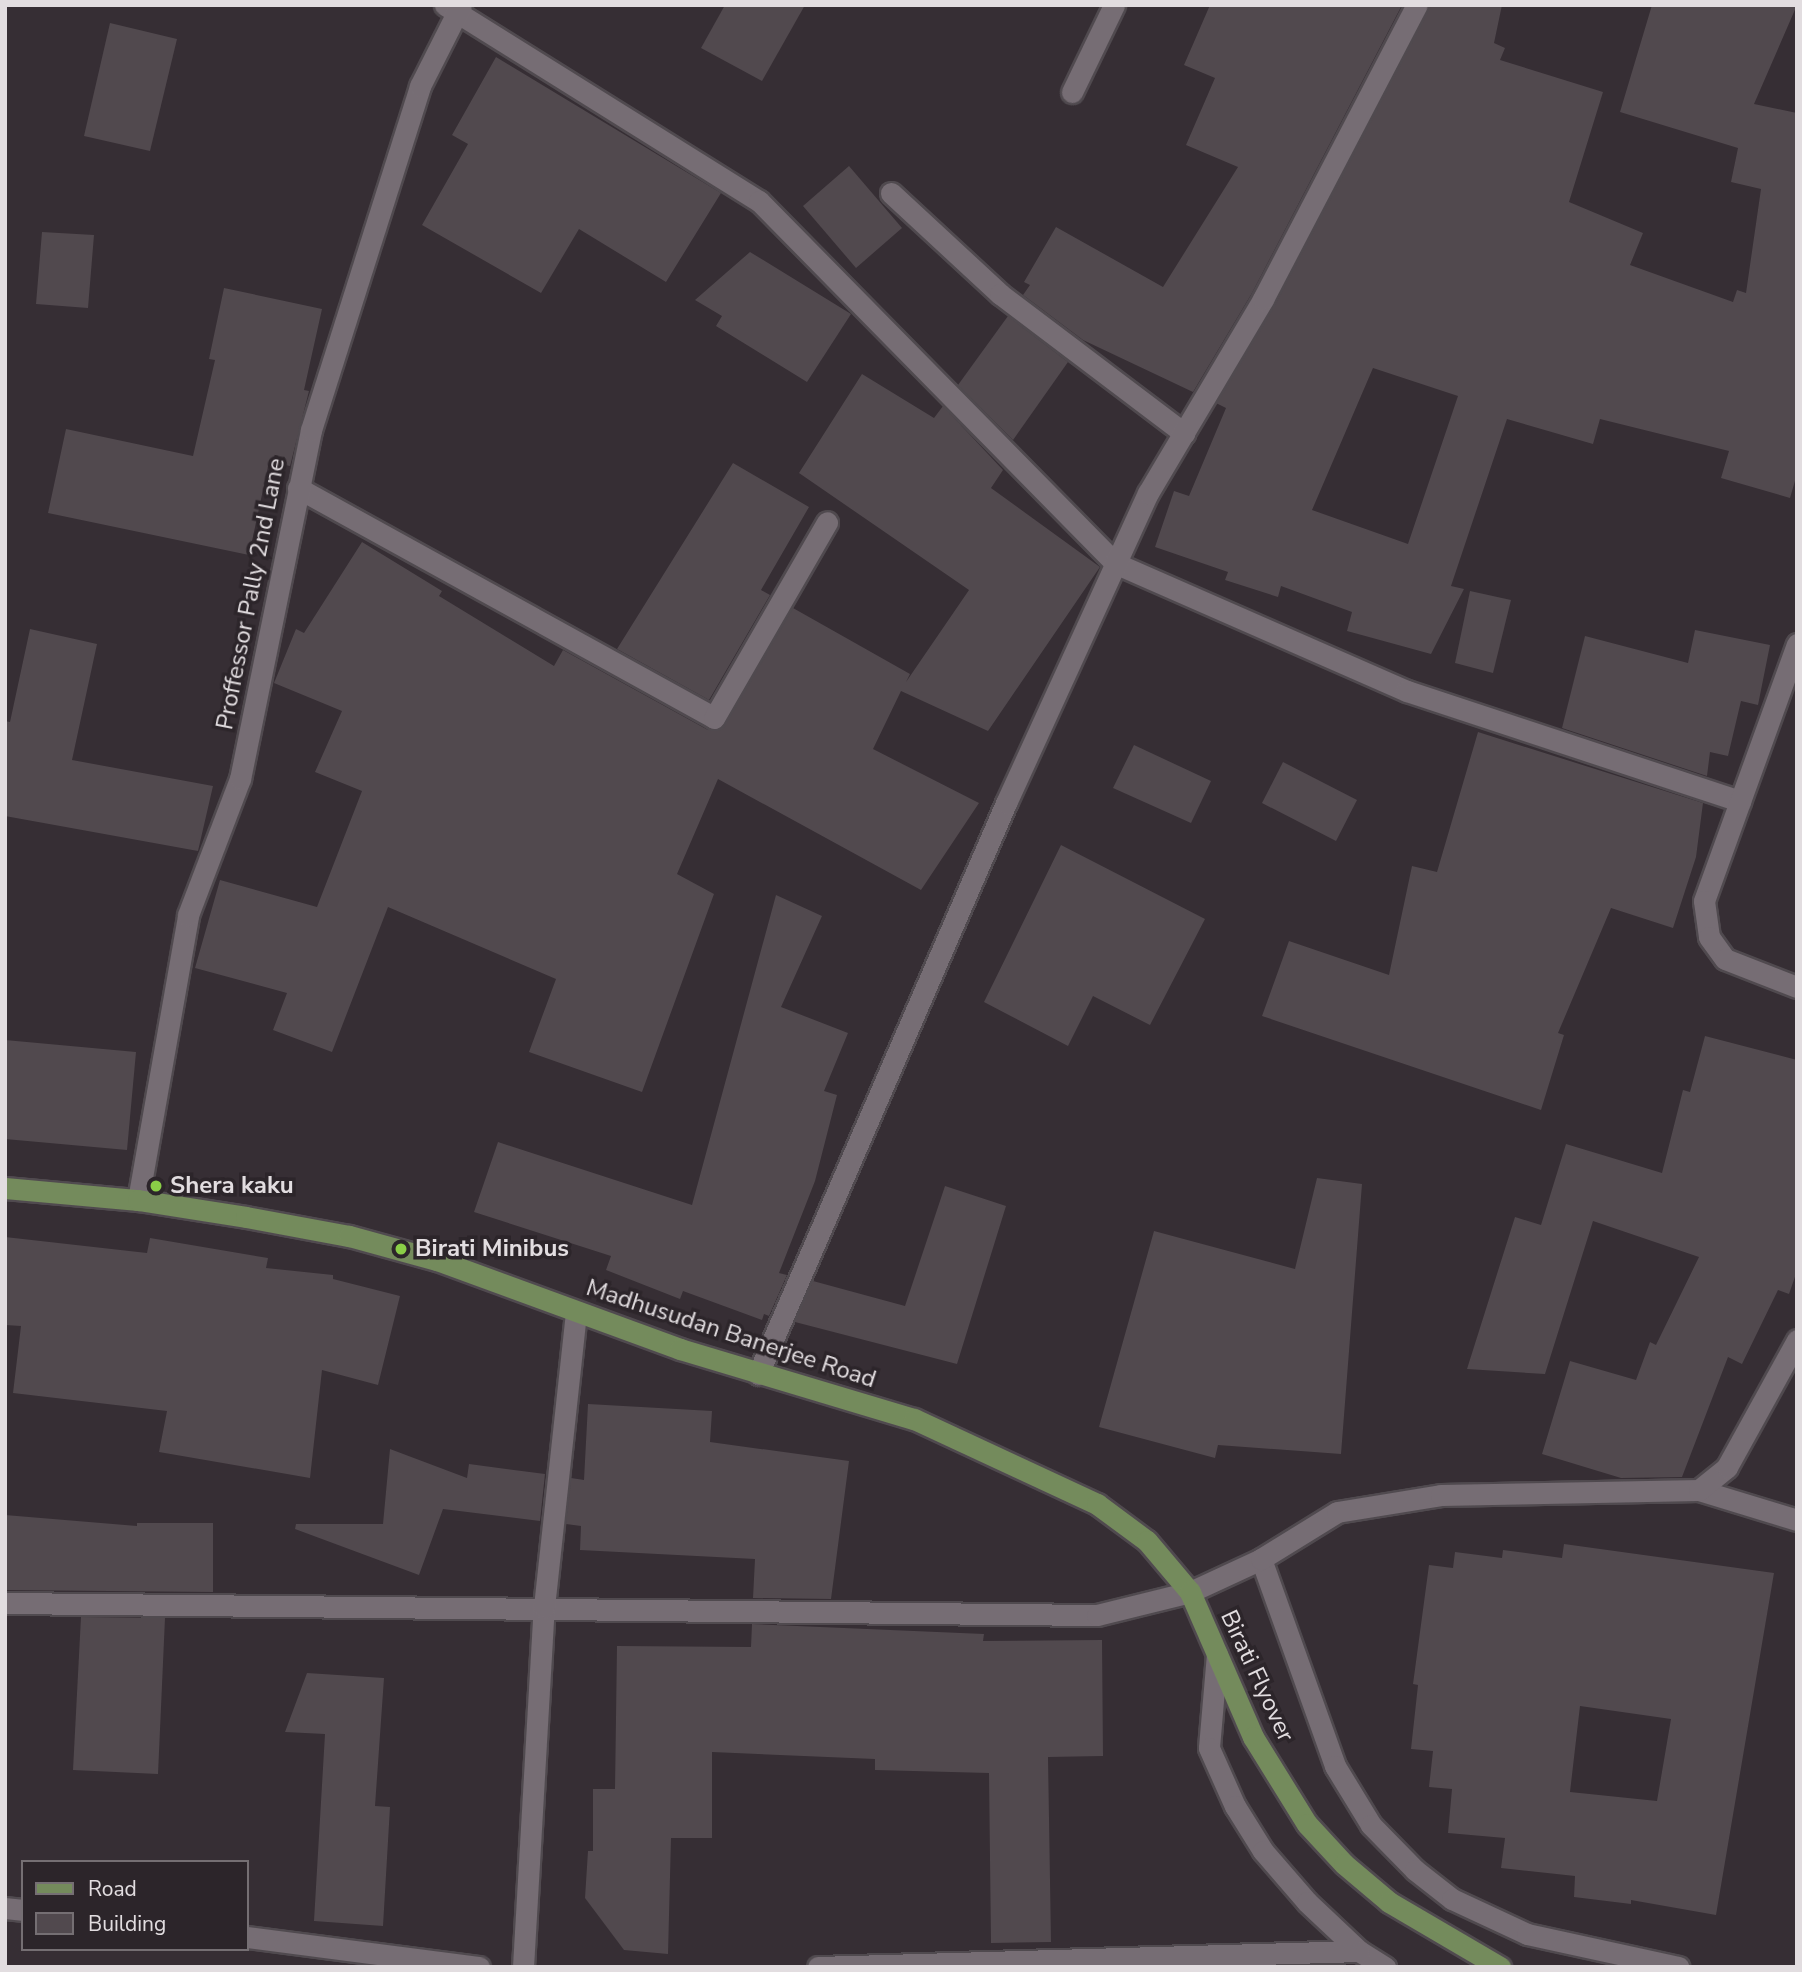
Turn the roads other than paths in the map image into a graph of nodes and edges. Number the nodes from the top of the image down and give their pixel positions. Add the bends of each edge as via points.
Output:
1 (1114, 5) edge
2 (1417, 5) edge
3 (455, 7) edge
4 (1072, 93) dead end
5 (891, 193) dead end
6 (1184, 433) junction
7 (298, 488) junction
8 (827, 522) dead end
9 (1115, 563) junction
10 (1797, 644) edge
11 (1740, 801) junction
12 (1797, 987) edge
13 (5, 1188) edge
14 (138, 1200) junction
15 (576, 1314) junction
16 (1797, 1340) edge
17 (758, 1374) junction
18 (1699, 1490) junction
19 (1797, 1520) edge
20 (1261, 1559) junction
21 (1190, 1592) junction
22 (5, 1604) edge
23 (544, 1607) junction
24 (1217, 1654) junction
25 (248, 1937) edge
26 (1359, 1951) junction
27 (479, 1967) edge
28 (523, 1967) edge
29 (818, 1967) edge
30 (1385, 1967) edge
31 (1500, 1967) edge
32 (1678, 1967) edge

1 - 4 street
2 - 6 street via 1264,299
3 - 7 street, Proffessor Pally 2nd Lane via 420,86 311,430
3 - 9 street via 759,201
5 - 6 street via 1011,302
6 - 9 street via 1147,493
7 - 8 street via 714,718
7 - 14 street, Proffessor Pally 2nd Lane via 240,779 188,915
9 - 11 street via 1407,691
9 - 17 street
10 - 11 street
11 - 12 street via 1704,901 1709,937 1725,959
13 - 14 main road, Madhusudan Banerjee Road
14 - 15 main road, Madhusudan Banerjee Road via 349,1236 449,1264
15 - 17 main road, Madhusudan Banerjee Road
15 - 23 street
16 - 18 street via 1727,1467
17 - 21 main road, Madhusudan Banerjee Road via 914,1419 1097,1504 1147,1541
18 - 19 street
18 - 20 street via 1441,1495 1337,1512
20 - 21 street
20 - 32 street via 1335,1766 1371,1825 1415,1870 1452,1899 1527,1934
21 - 23 street via 1097,1615 769,1614
21 - 24 main road, Birati Flyover
22 - 23 street
23 - 28 street
24 - 26 street via 1209,1748 1235,1806 1263,1851 1307,1902
24 - 31 main road, Birati Flyover via 1253,1737 1307,1824 1389,1902
25 - 27 street
26 - 29 street
26 - 30 street

